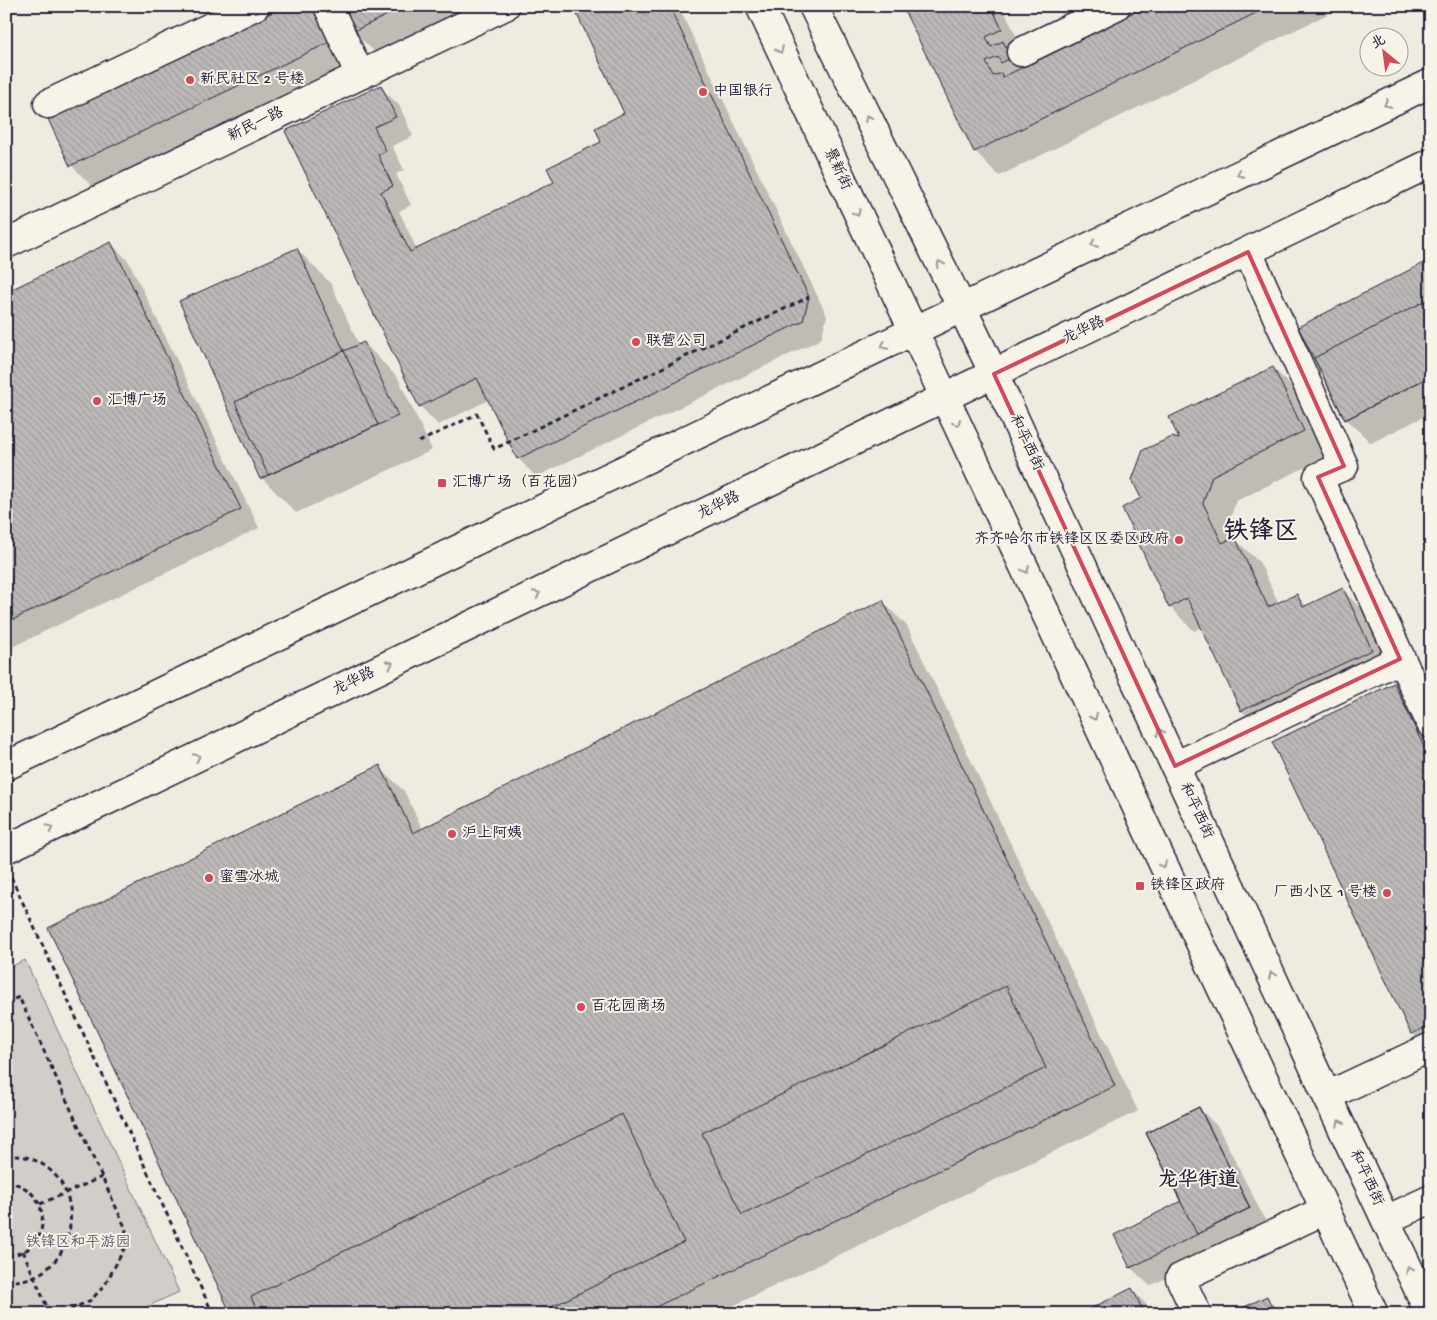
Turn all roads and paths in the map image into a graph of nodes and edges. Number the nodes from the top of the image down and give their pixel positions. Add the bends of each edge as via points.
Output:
1 (256, 6) edge
2 (328, 6) edge
3 (505, 6) edge
4 (760, 6) edge
5 (813, 6) edge
6 (1116, 6) edge
7 (1021, 52) dead end
8 (360, 75) junction
9 (1431, 83) edge
10 (48, 104) dead end
11 (1431, 163) edge
12 (6, 244) edge
13 (1248, 252) junction
14 (809, 297) dead end
15 (962, 308) junction
16 (914, 332) junction
17 (994, 374) junction
18 (944, 397) junction
19 (419, 442) dead end
20 (1400, 659) junction
21 (1431, 724) edge
22 (6, 766) edge
23 (1175, 766) junction
24 (6, 849) edge
25 (10, 876) dead end
26 (6, 1003) edge
27 (1431, 1047) edge
28 (1328, 1096) junction
29 (6, 1156) edge
30 (102, 1177) junction
31 (6, 1182) edge
32 (65, 1193) junction
33 (1431, 1199) edge
34 (40, 1204) junction
35 (1325, 1210) junction
36 (1386, 1220) junction
37 (23, 1251) junction
38 (6, 1255) edge
39 (34, 1276) junction
40 (6, 1281) edge
41 (50, 1314) edge
42 (61, 1314) edge
43 (213, 1314) edge
44 (1197, 1314) edge
45 (1374, 1314) edge
46 (1430, 1314) edge

1 - 10 main road
2 - 8 main road
3 - 8 main road, 新民一路
4 -> 16 main road, 景新街
15 -> 5 main road
6 - 7 main road
8 - 12 main road, 新民一路
9 -> 15 main road
11 - 13 main road, 龙华路
13 - 17 main road, 龙华路
13 - 20 main road via 1344,466 1318,477
14 - 19 path via 494,448 477,414
15 - 16 main road
15 - 17 main road, 和平西街
16 - 18 main road
16 -> 22 main road
17 - 18 main road, 龙华路
23 -> 17 main road, 和平西街
24 -> 18 main road, 龙华路
18 -> 35 main road
20 - 21 main road
20 - 23 main road
28 -> 23 main road, 和平西街
25 - 43 path
26 - 30 path via 19,997
27 - 28 main road
36 -> 28 main road, 和平西街
29 - 32 path via 25,1157 45,1167 61,1183
30 - 32 path
30 - 42 path via 126,1229 124,1249 105,1285 91,1300
31 - 34 path via 20,1184 30,1190
32 - 34 path
32 - 39 path via 70,1203 71,1225 65,1246 52,1264
33 - 36 main road
34 - 37 path via 43,1224 39,1236 32,1246
35 - 44 main road via 1180,1278
35 - 45 main road
46 -> 36 main road, 和平西街
37 - 38 path
37 - 39 path
39 - 40 path
39 - 41 path

